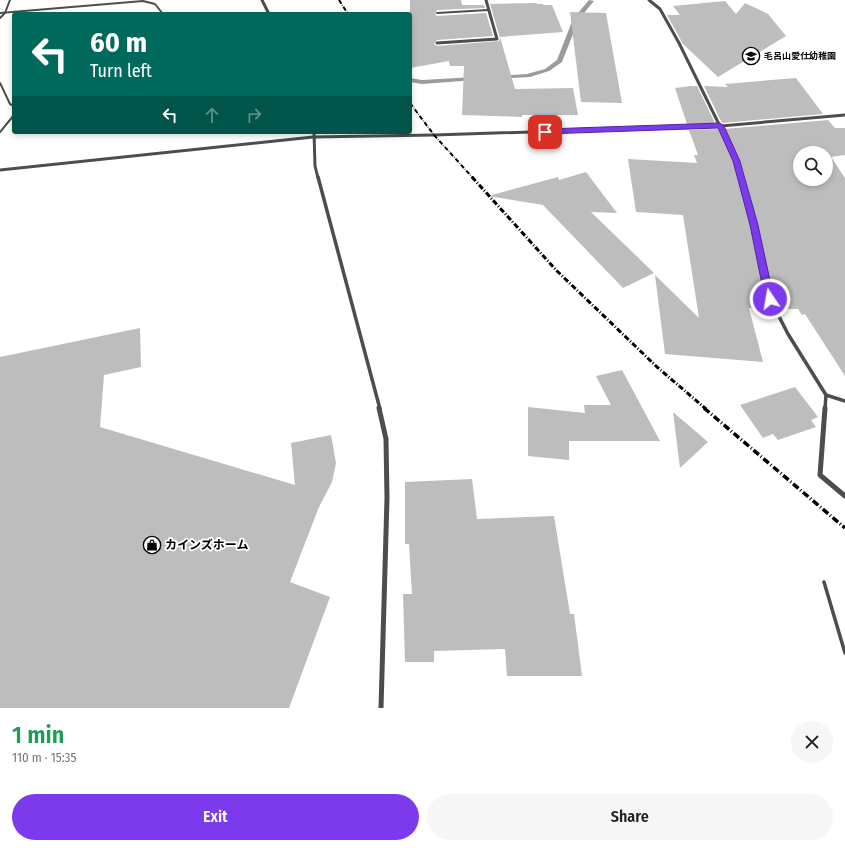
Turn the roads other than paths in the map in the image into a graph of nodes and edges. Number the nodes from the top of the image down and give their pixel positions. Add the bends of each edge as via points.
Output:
1 (10, 0) edge
2 (262, 0) edge
3 (486, 0) edge
4 (649, 0) edge
5 (488, 10) junction
6 (12, 12) edge
7 (16, 12) edge
8 (161, 12) edge
9 (268, 12) edge
10 (0, 13) edge
11 (5, 13) junction
12 (437, 13) dead end
13 (0, 18) edge
14 (437, 43) dead end
15 (0, 83) edge
16 (12, 105) edge
17 (845, 115) edge
18 (12, 117) edge
19 (720, 126) junction
20 (0, 132) edge
21 (313, 134) edge
22 (0, 170) edge
23 (826, 395) junction
24 (845, 401) edge
25 (845, 496) edge
26 (824, 582) dead end
27 (845, 653) edge
28 (381, 708) edge

1 - 11 lane
2 - 9 street
3 - 5 street
4 - 19 street via 660,9
5 - 12 lane
5 - 14 street via 497,39
6 - 11 lane
7 - 8 lane via 143,1 155,4
10 - 11 lane
11 - 13 lane
15 - 16 lane
17 - 19 street
18 - 20 lane
19 - 21 street via 434,135
19 - 23 street via 736,161 754,225 770,299 788,334
21 - 22 street
21 - 28 street via 316,166 376,390 386,439 387,498
23 - 24 street
23 - 25 street via 820,475
26 - 27 lane

